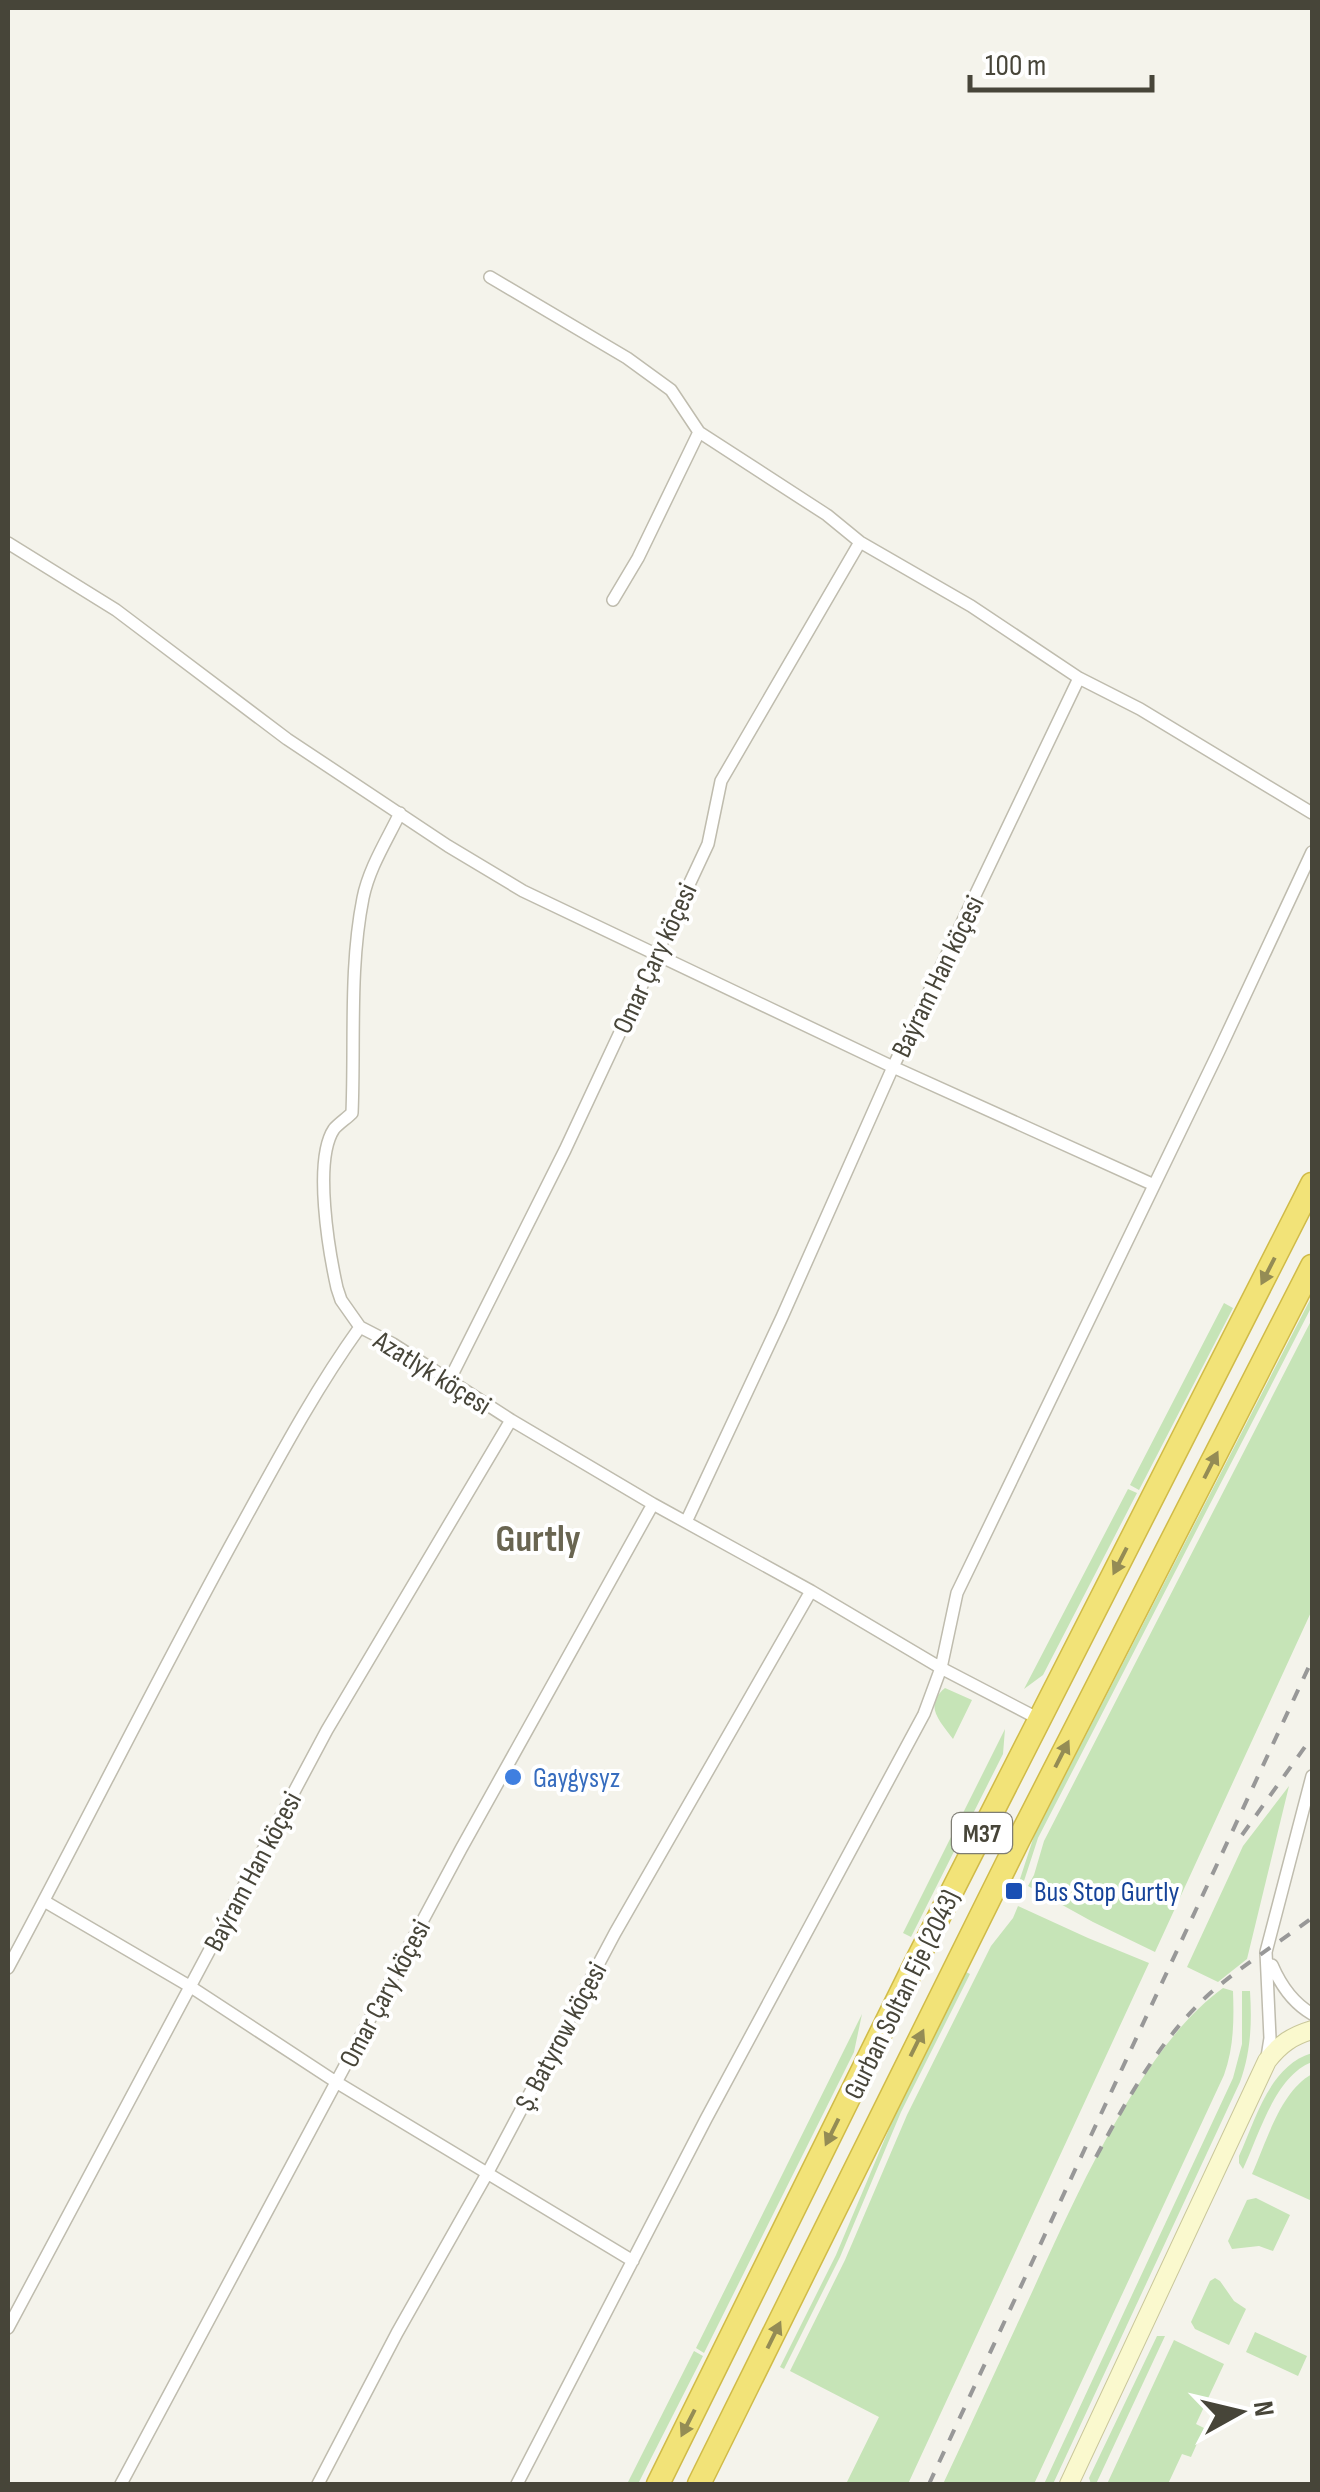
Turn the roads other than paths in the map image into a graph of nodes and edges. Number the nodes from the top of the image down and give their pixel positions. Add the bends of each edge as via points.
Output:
1 (490, 278) dead end
2 (698, 432) junction
3 (860, 542) junction
4 (8, 543) edge
5 (613, 600) dead end
6 (1079, 678) junction
7 (1312, 812) edge
8 (400, 813) junction
9 (1312, 852) edge
10 (655, 954) junction
11 (893, 1067) junction
12 (1154, 1184) junction
13 (1312, 1184) edge
14 (1312, 1266) edge
15 (360, 1327) junction
16 (450, 1380) junction
17 (510, 1420) junction
18 (653, 1504) junction
19 (686, 1522) junction
20 (811, 1591) junction
21 (941, 1668) junction
22 (1039, 1718) junction
23 (1312, 1776) edge
24 (44, 1901) junction
25 (1266, 1952) junction
26 (8, 1968) edge
27 (191, 1988) junction
28 (1312, 2014) edge
29 (1312, 2030) edge
30 (1267, 2061) junction
31 (336, 2082) junction
32 (488, 2172) junction
33 (634, 2262) junction
34 (8, 2328) edge
35 (121, 2484) edge
36 (318, 2484) edge
37 (516, 2484) edge
38 (658, 2484) edge
39 (699, 2484) edge
40 (1070, 2484) edge

1 - 2 street via 627,358 670,390
2 - 3 street
2 - 5 street
3 - 6 street
3 - 10 street, Omar Çary köçesi via 721,781 708,844
4 - 8 street via 116,610 287,740
6 - 7 street
6 - 11 street, Baýram Han köçesi
8 - 10 street via 523,890
8 - 15 street via 364,896 352,1113 333,1130 324,1163 337,1288
9 - 12 street
10 - 11 street
10 - 16 street, Omar Çary köçesi
11 - 12 street
11 - 19 street, Baýram Han köçesi
12 - 21 street via 957,1592
13 -> 22 highway, Gurban Soltan Eje (2043) / M37
39 -> 14 highway, Gurban Soltan Eje (2043) / M37
15 - 16 street, Azatlyk köçesi
15 - 24 street, Azatlyk köçesi via 312,1399 172,1652
16 - 17 street, Azatlyk köçesi
17 - 18 street, Azatlyk köçesi
17 - 27 street, Baýram Han köçesi via 327,1730
18 - 19 street, Azatlyk köçesi
18 - 31 street, Omar Çary köçesi
19 - 20 street, Azatlyk köçesi
20 - 21 street, Azatlyk köçesi
20 - 32 street, Ş. Batyrow köçesi via 615,1933
21 - 22 street, Azatlyk köçesi
21 - 33 street via 924,1714
22 -> 38 highway, Gurban Soltan Eje (2043) / M37
23 - 25 street
24 - 26 street, Azatlyk köçesi
24 - 27 street
25 - 28 street via 1285,1990
25 - 30 street
27 - 31 street
27 - 34 street, Baýram Han köçesi
29 - 30 street via 1290,2038
30 - 40 street
31 - 32 street
31 - 35 street, Omar Çary köçesi
32 - 33 street
32 - 36 street, Ş. Batyrow köçesi
33 - 37 street

